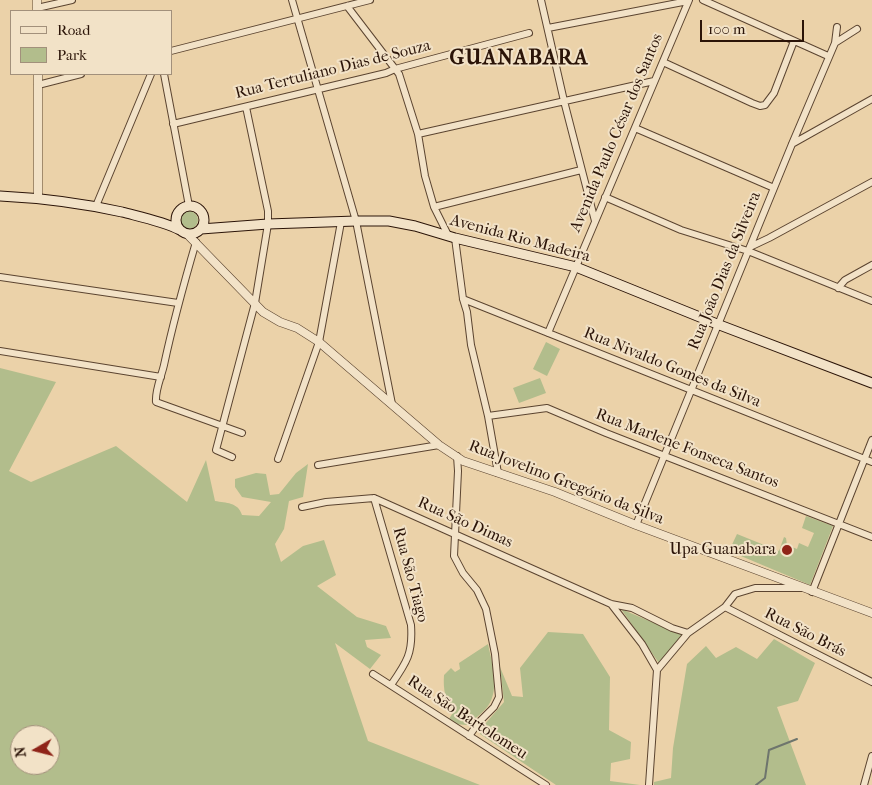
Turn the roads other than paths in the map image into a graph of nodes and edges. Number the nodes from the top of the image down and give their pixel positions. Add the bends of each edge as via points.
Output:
1 (72, 0) edge
2 (292, 0) edge
3 (336, 0) edge
4 (370, 0) edge
5 (541, 0) edge
6 (703, 0) edge
7 (689, 1) edge
8 (347, 6) junction
9 (37, 7) edge
10 (338, 9) junction
11 (297, 19) junction
12 (837, 27) dead end
13 (548, 28) junction
14 (857, 29) dead end
15 (528, 33) dead end
16 (794, 40) junction
17 (835, 43) junction
18 (172, 51) edge
19 (828, 56) junction
20 (663, 62) junction
21 (395, 69) junction
22 (38, 75) edge
23 (77, 75) edge
24 (151, 75) edge
25 (164, 75) edge
26 (654, 81) junction
27 (38, 85) junction
28 (318, 90) junction
29 (872, 99) edge
30 (564, 101) junction
31 (246, 106) junction
32 (173, 124) junction
33 (635, 128) junction
34 (418, 134) junction
35 (792, 144) junction
36 (581, 170) junction
37 (872, 182) edge
38 (774, 188) junction
39 (0, 196) edge
40 (605, 197) junction
41 (38, 198) junction
42 (96, 206) junction
43 (189, 206) junction
44 (434, 207) junction
45 (178, 212) junction
46 (203, 214) junction
47 (145, 218) junction
48 (356, 221) junction
49 (595, 221) junction
50 (341, 222) junction
51 (268, 224) junction
52 (231, 226) junction
53 (199, 230) junction
54 (184, 232) junction
55 (451, 237) junction
56 (196, 242) junction
57 (749, 249) junction
58 (872, 265) edge
59 (576, 266) junction
60 (0, 277) edge
61 (838, 288) junction
62 (463, 299) junction
63 (872, 301) edge
64 (178, 303) junction
65 (255, 303) junction
66 (717, 324) junction
67 (548, 333) junction
68 (318, 342) junction
69 (0, 351) edge
70 (161, 377) junction
71 (872, 383) edge
72 (691, 390) junction
73 (392, 404) junction
74 (488, 416) junction
75 (222, 426) junction
76 (242, 433) dead end
77 (872, 440) edge
78 (439, 445) junction
79 (457, 456) junction
80 (664, 456) junction
81 (232, 458) dead end
82 (278, 459) dead end
83 (865, 459) junction
84 (872, 462) edge
85 (318, 465) dead end
86 (498, 472) junction
87 (374, 498) junction
88 (302, 507) dead end
89 (838, 523) junction
90 (636, 525) junction
91 (454, 534) junction
92 (872, 537) edge
93 (803, 588) junction
94 (812, 592) junction
95 (611, 604) junction
96 (725, 607) junction
97 (872, 614) edge
98 (688, 633) junction
99 (656, 670) junction
100 (373, 674) dead end
101 (872, 682) edge
102 (391, 684) junction
103 (469, 736) junction
104 (872, 756) edge
105 (546, 785) edge
106 (649, 785) edge
107 (864, 785) edge

1 - 9 street
2 - 11 street
3 - 10 street
4 - 8 street
5 - 13 street
6 - 16 street
7 - 13 street
7 - 20 street, Avenida Paulo César dos Santos
8 - 10 street
8 - 21 street
10 - 11 street
11 - 18 street
11 - 28 street
12 - 17 street, Rua João Dias da Silveira
13 - 30 street
14 - 17 street
15 - 21 street, Rua Tertuliano Dias de Souza
16 - 19 street
16 - 20 street via 774,94 760,106
17 - 19 street, Rua João Dias da Silveira
19 - 35 street, Rua João Dias da Silveira
20 - 26 street, Avenida Paulo César dos Santos
21 - 28 street, Rua Tertuliano Dias de Souza
21 - 34 street
22 - 27 street
23 - 27 street
24 - 42 street
25 - 32 street
26 - 30 street
26 - 33 street, Avenida Paulo César dos Santos
27 - 41 street
28 - 31 street, Rua Tertuliano Dias de Souza
28 - 48 street
29 - 35 street
30 - 34 street
30 - 36 street
31 - 32 street, Rua Tertuliano Dias de Souza
31 - 51 street
32 - 43 street
33 - 38 street
33 - 40 street, Avenida Paulo César dos Santos
34 - 44 street
35 - 38 street, Rua João Dias da Silveira
36 - 44 street
36 - 49 street
37 - 57 street
38 - 57 street, Rua João Dias da Silveira
39 - 41 main road
40 - 49 street, Avenida Paulo César dos Santos
40 - 57 street via 681,230
41 - 42 main road
42 - 47 main road
43 - 45 main road
43 - 46 main road
44 - 55 street
45 - 47 main road
45 - 54 main road via 176,224
46 - 52 main road, Avenida Rio Madeira via 214,222
46 - 53 main road via 204,222
47 - 54 main road
48 - 50 main road, Avenida Rio Madeira
48 - 55 main road, Avenida Rio Madeira via 390,221
48 - 73 street
49 - 59 street, Avenida Paulo César dos Santos
50 - 51 main road, Avenida Rio Madeira
50 - 68 street
51 - 52 main road, Avenida Rio Madeira
51 - 65 street
52 - 53 main road, Avenida Rio Madeira
53 - 54 main road
53 - 56 street
54 - 56 street, Rua Jovelino Gregório da Silva
55 - 59 main road, Avenida Rio Madeira
55 - 62 street
56 - 64 street
56 - 65 street, Rua Jovelino Gregório da Silva
57 - 61 street
57 - 66 street, Rua João Dias da Silveira
58 - 61 street via 845,280
59 - 66 main road, Avenida Rio Madeira
59 - 67 street, Avenida Paulo César dos Santos
60 - 64 street
61 - 63 street
62 - 67 street, Rua Nivaldo Gomes da Silva
62 - 74 street
64 - 70 street
65 - 68 street, Rua Jovelino Gregório da Silva via 263,312
65 - 75 street
66 - 71 main road, Avenida Rio Madeira
66 - 72 street, Rua João Dias da Silveira
67 - 72 street, Rua Nivaldo Gomes da Silva
68 - 73 street, Rua Jovelino Gregório da Silva
68 - 82 street
69 - 70 street
70 - 75 street via 155,394 156,402
72 - 80 street, Rua João Dias da Silveira
72 - 83 street, Rua Nivaldo Gomes da Silva
73 - 78 street, Rua Jovelino Gregório da Silva
74 - 80 street, Rua Marlene Fonseca Santos via 547,408
74 - 86 street
75 - 76 street
75 - 81 street via 216,450
77 - 83 street
78 - 79 street, Rua Jovelino Gregório da Silva
78 - 85 street
79 - 86 street, Rua Jovelino Gregório da Silva
79 - 91 street
80 - 89 street, Rua Marlene Fonseca Santos
80 - 90 street, Rua João Dias da Silveira
83 - 84 street, Rua Nivaldo Gomes da Silva
83 - 89 street
86 - 90 street, Rua Jovelino Gregório da Silva
87 - 88 street, Rua São Dimas
87 - 91 street, Rua São Dimas
87 - 102 street, Rua São Tiago via 411,625 413,643 411,653
89 - 92 street, Rua Marlene Fonseca Santos
89 - 94 street
90 - 93 street, Rua Jovelino Gregório da Silva
91 - 95 street, Rua São Dimas
91 - 103 street via 454,556 486,609 499,697
93 - 94 street, Rua Jovelino Gregório da Silva
93 - 96 street via 755,588 735,594
94 - 97 street, Rua Jovelino Gregório da Silva
95 - 98 street, Rua São Dimas via 632,608
95 - 99 street, Rua São Dimas via 642,644
96 - 98 street
96 - 101 street, Rua São Brás
98 - 99 street
99 - 106 street
100 - 102 street, Rua São Bartolomeu
102 - 103 street, Rua São Bartolomeu
103 - 105 street, Rua São Bartolomeu
104 - 107 street

